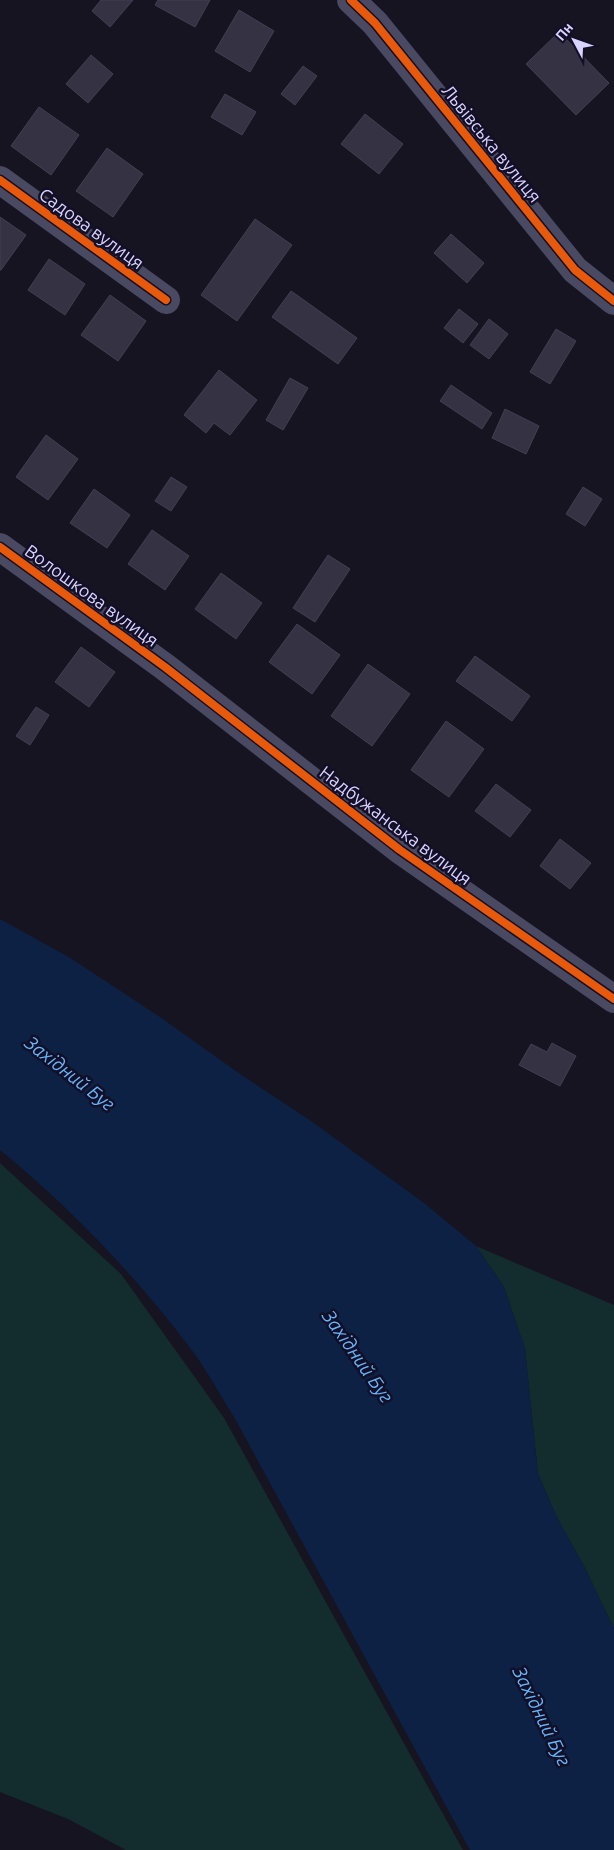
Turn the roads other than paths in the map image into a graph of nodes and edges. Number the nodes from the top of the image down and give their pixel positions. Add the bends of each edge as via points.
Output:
1 (351, 0) edge
2 (0, 180) edge
3 (166, 300) dead end
4 (614, 301) edge
5 (0, 547) edge
6 (166, 667) joint
7 (614, 999) edge

1 - 4 street, Львівська вулиця via 374,23 576,270
2 - 3 street, Садова вулиця
5 - 6 street, Волошкова вулиця
6 - 7 street, Надбужанська вулиця via 400,850

